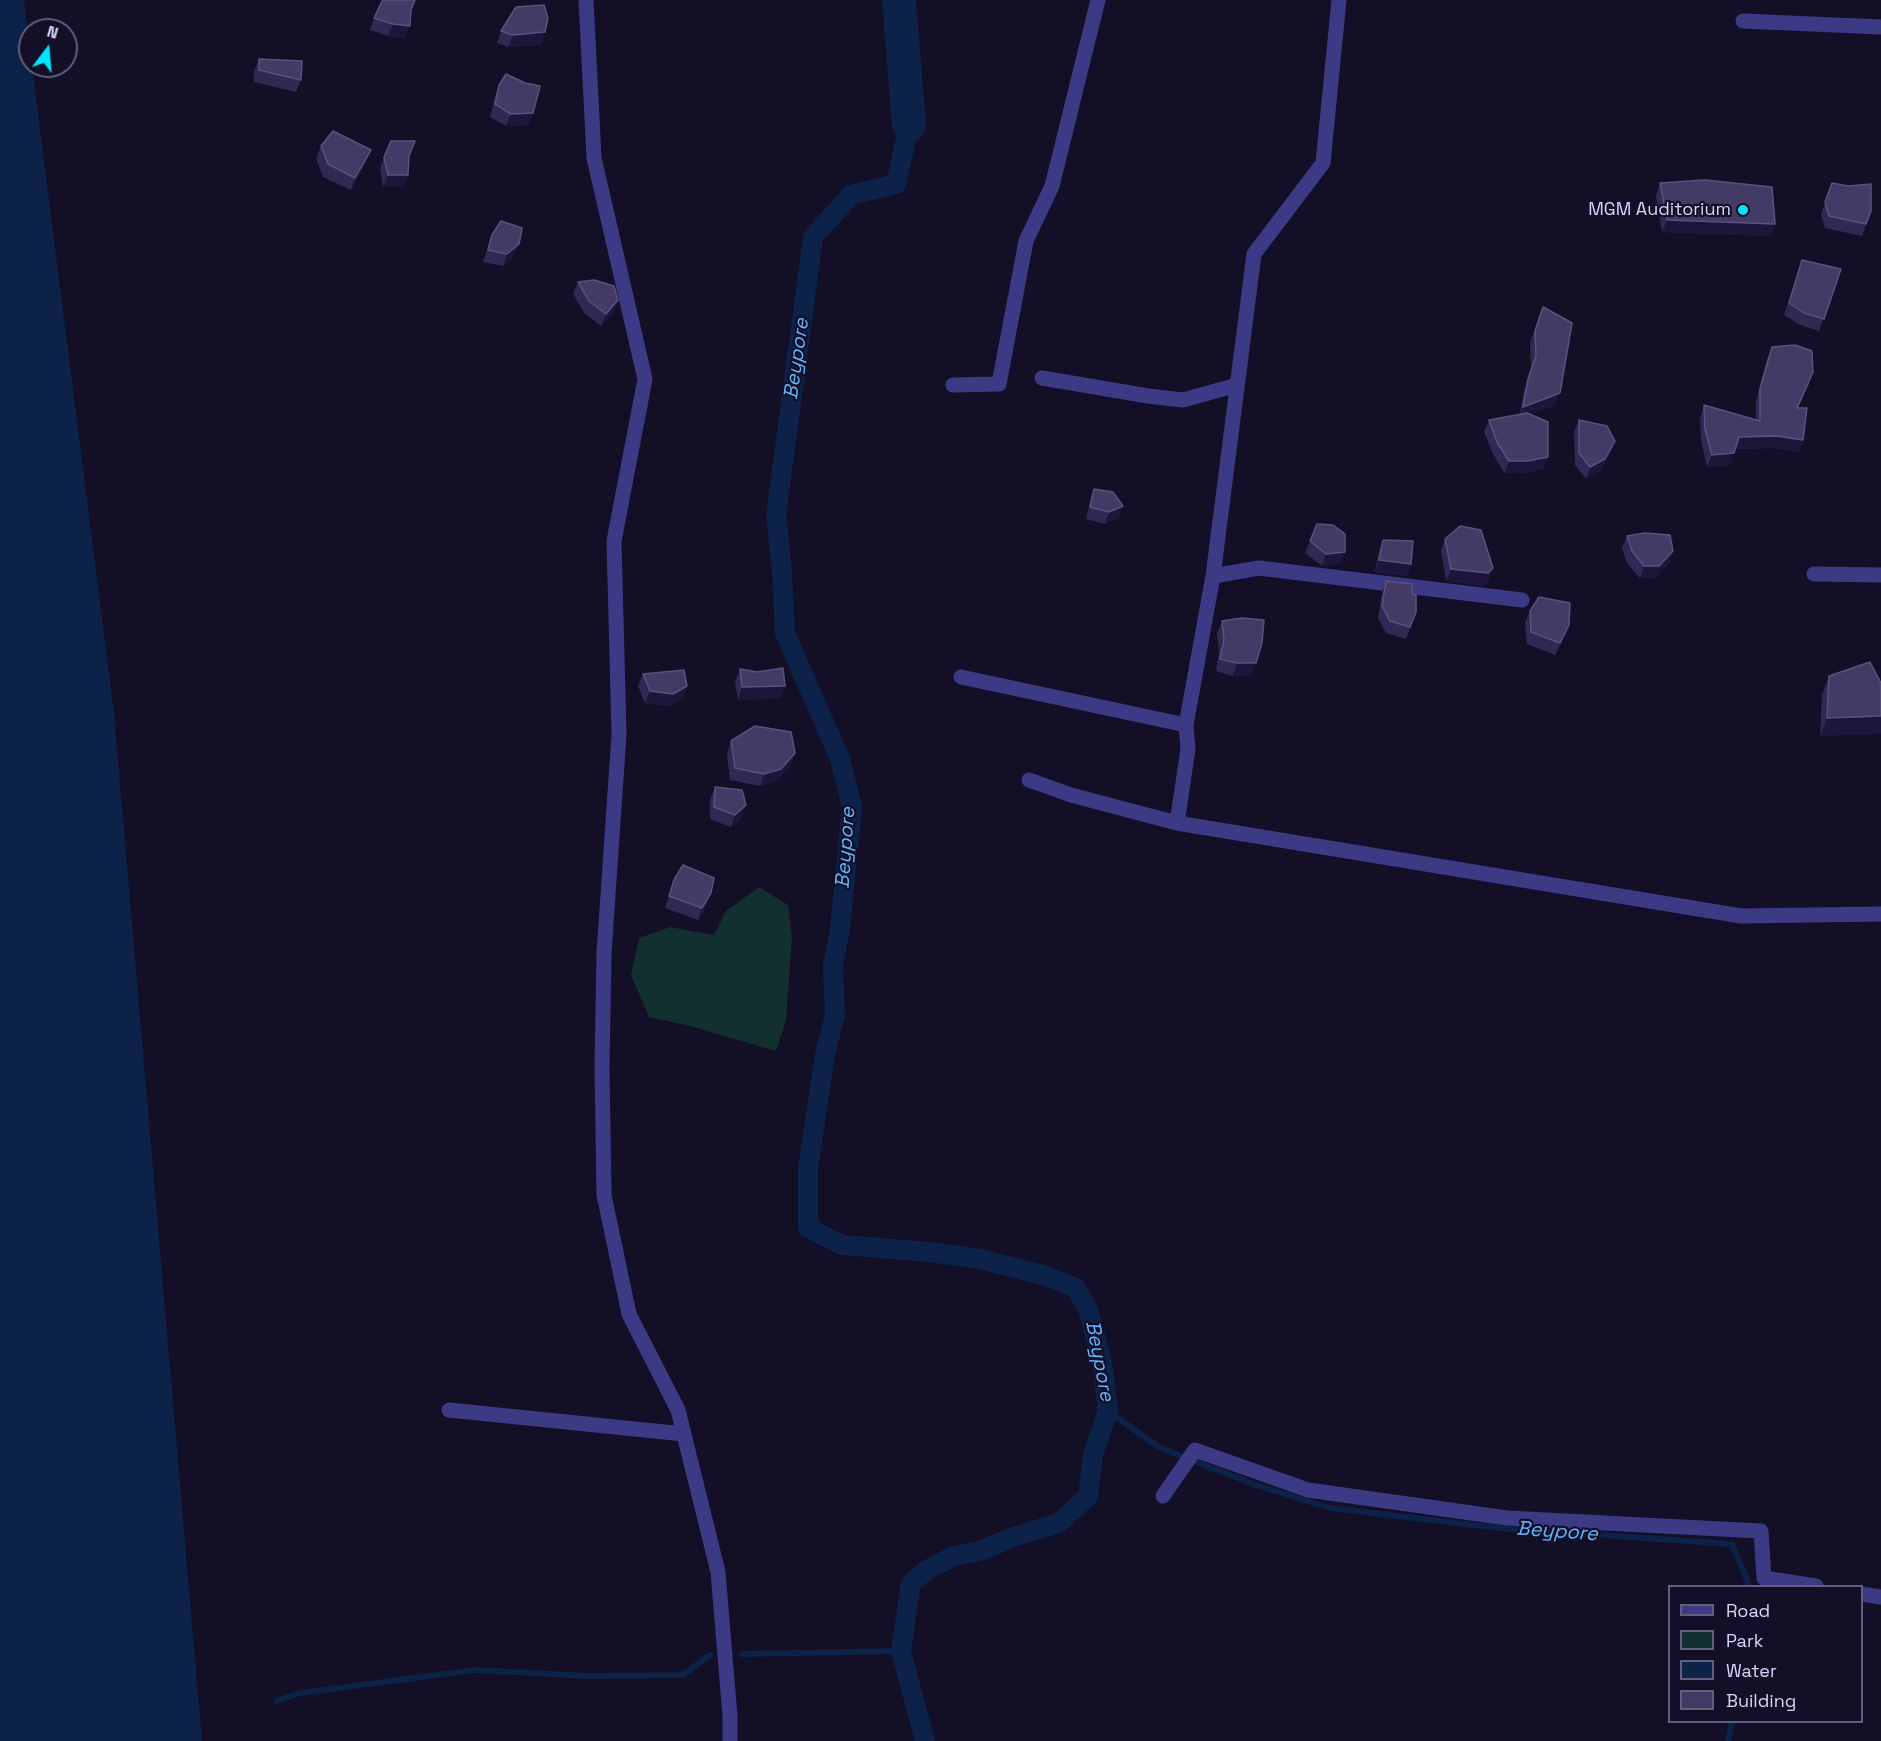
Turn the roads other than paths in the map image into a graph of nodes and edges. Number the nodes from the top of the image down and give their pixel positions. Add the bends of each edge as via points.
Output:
1 (586, 0) edge
2 (1098, 0) edge
3 (1339, 0) edge
4 (1743, 21) dead end
5 (1881, 27) edge
6 (1042, 378) dead end
7 (953, 385) dead end
8 (1237, 386) junction
9 (1814, 574) dead end
10 (1213, 576) junction
11 (1881, 576) edge
12 (1522, 600) dead end
13 (961, 676) dead end
14 (1186, 725) junction
15 (1029, 780) dead end
16 (1177, 823) junction
17 (1881, 914) edge
18 (449, 1410) dead end
19 (684, 1434) junction
20 (1162, 1496) dead end
21 (1804, 1585) edge
22 (1863, 1594) edge
23 (1881, 1597) edge
24 (730, 1741) edge

1 - 19 street via 594,158 645,379 614,541 619,735 604,953 604,1195 628,1314 678,1410
2 - 7 street via 1052,186 1026,241 999,384
3 - 8 street via 1323,163 1254,254
4 - 5 street
6 - 8 street via 1182,400
8 - 10 street
9 - 11 street
10 - 12 street via 1259,568
10 - 14 street
13 - 14 street
14 - 16 street via 1188,748
15 - 16 street
16 - 17 street via 1741,915
18 - 19 street
19 - 24 street via 718,1572
20 - 21 street via 1195,1450 1308,1490 1507,1518 1761,1531 1764,1578
22 - 23 street

